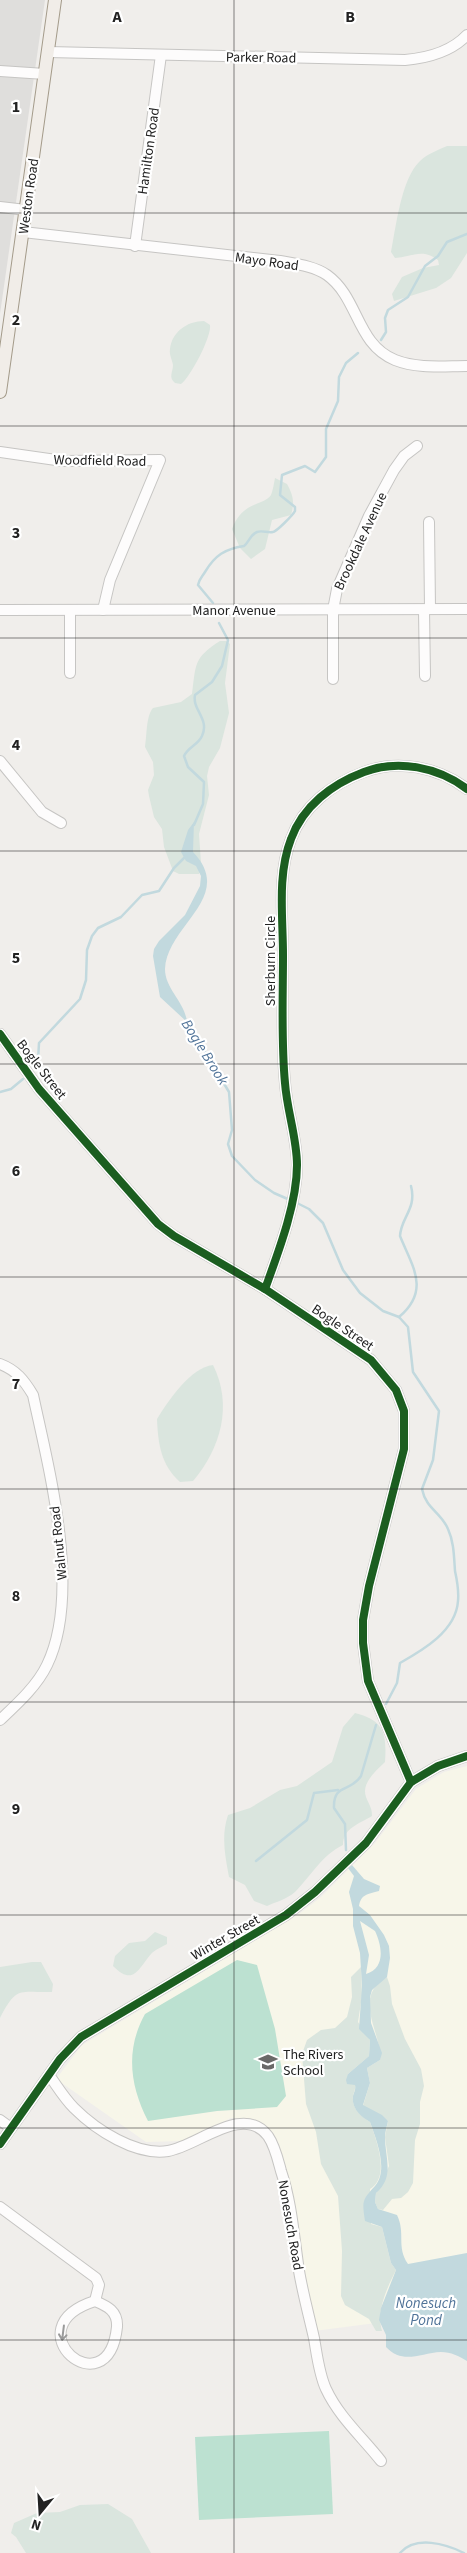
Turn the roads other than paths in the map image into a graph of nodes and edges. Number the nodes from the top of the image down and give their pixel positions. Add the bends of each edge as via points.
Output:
1 (55, 0) edge
2 (467, 35) edge
3 (48, 52) junction
4 (160, 55) junction
5 (0, 72) edge
6 (45, 74) junction
7 (0, 208) edge
8 (26, 210) junction
9 (23, 232) junction
10 (135, 246) junction
11 (467, 366) edge
12 (0, 392) edge
13 (417, 446) dead end
14 (0, 452) edge
15 (429, 522) dead end
16 (427, 609) junction
17 (467, 609) edge
18 (0, 610) edge
19 (70, 610) junction
20 (103, 610) junction
21 (333, 610) junction
22 (70, 673) dead end
23 (425, 676) dead end
24 (333, 679) dead end
25 (0, 761) edge
26 (467, 789) edge
27 (61, 823) dead end
28 (0, 1034) edge
29 (265, 1290) junction
30 (0, 1364) edge
31 (0, 1720) edge
32 (467, 1756) edge
33 (411, 1782) junction
34 (49, 2074) junction
35 (0, 2120) edge
36 (11, 2128) junction
37 (0, 2144) edge
38 (0, 2207) edge
39 (94, 2301) junction
40 (381, 2461) dead end

1 - 3 main road, Weston Road
2 - 4 street, Parker Road via 447,50 417,59
3 - 4 street, Parker Road
3 - 6 main road, Weston Road
4 - 10 street, Hamilton Road
5 - 6 street
6 - 8 main road, Weston Road
7 - 8 street
8 - 9 main road, Weston Road
9 - 10 street, Mayo Road
9 - 12 main road, Weston Road
10 - 11 street, Mayo Road via 280,261 315,269 334,282 370,342 386,356 420,366
13 - 21 street, Brookdale Avenue via 399,462 369,516 337,589
14 - 20 street, Woodfield Road via 63,461 160,460 110,580
15 - 16 street
16 - 17 street, Manor Avenue
16 - 21 street, Manor Avenue
16 - 23 street
18 - 19 street, Manor Avenue
19 - 20 street, Manor Avenue
19 - 22 street
20 - 21 street, Manor Avenue
21 - 24 street, Brookdale Avenue
25 - 27 street via 42,812
26 - 29 street, Sherburn Circle via 442,774 426,769 404,765 373,768 344,780 321,795 291,838 284,863 282,891 285,1083 297,1154 294,1190
28 - 29 street, Bogle Street via 38,1089 158,1224
29 - 33 street, Bogle Street via 371,1360 396,1390 404,1411 404,1449 369,1586 363,1643 368,1681
30 - 31 street, Walnut Road via 11,1368 25,1380 33,1395 56,1516 63,1586 58,1636 47,1666 24,1697
32 - 33 street, Winter Street via 438,1766
33 - 34 street, Winter Street via 366,1843 305,1900 269,1926 93,2028 69,2048
34 - 36 street, Winter Street
34 - 40 street, Nonesuch Road via 83,2116 107,2132 144,2149 175,2149 230,2124 254,2126 268,2136 288,2193 302,2284 326,2389 345,2420
35 - 36 street
36 - 37 street, Winter Street
38 - 39 street via 96,2278 99,2285
39 -> 39 street via 72,2312 62,2331 63,2348 68,2356 82,2363 99,2361 104,2357 116,2334 116,2316 112,2310

